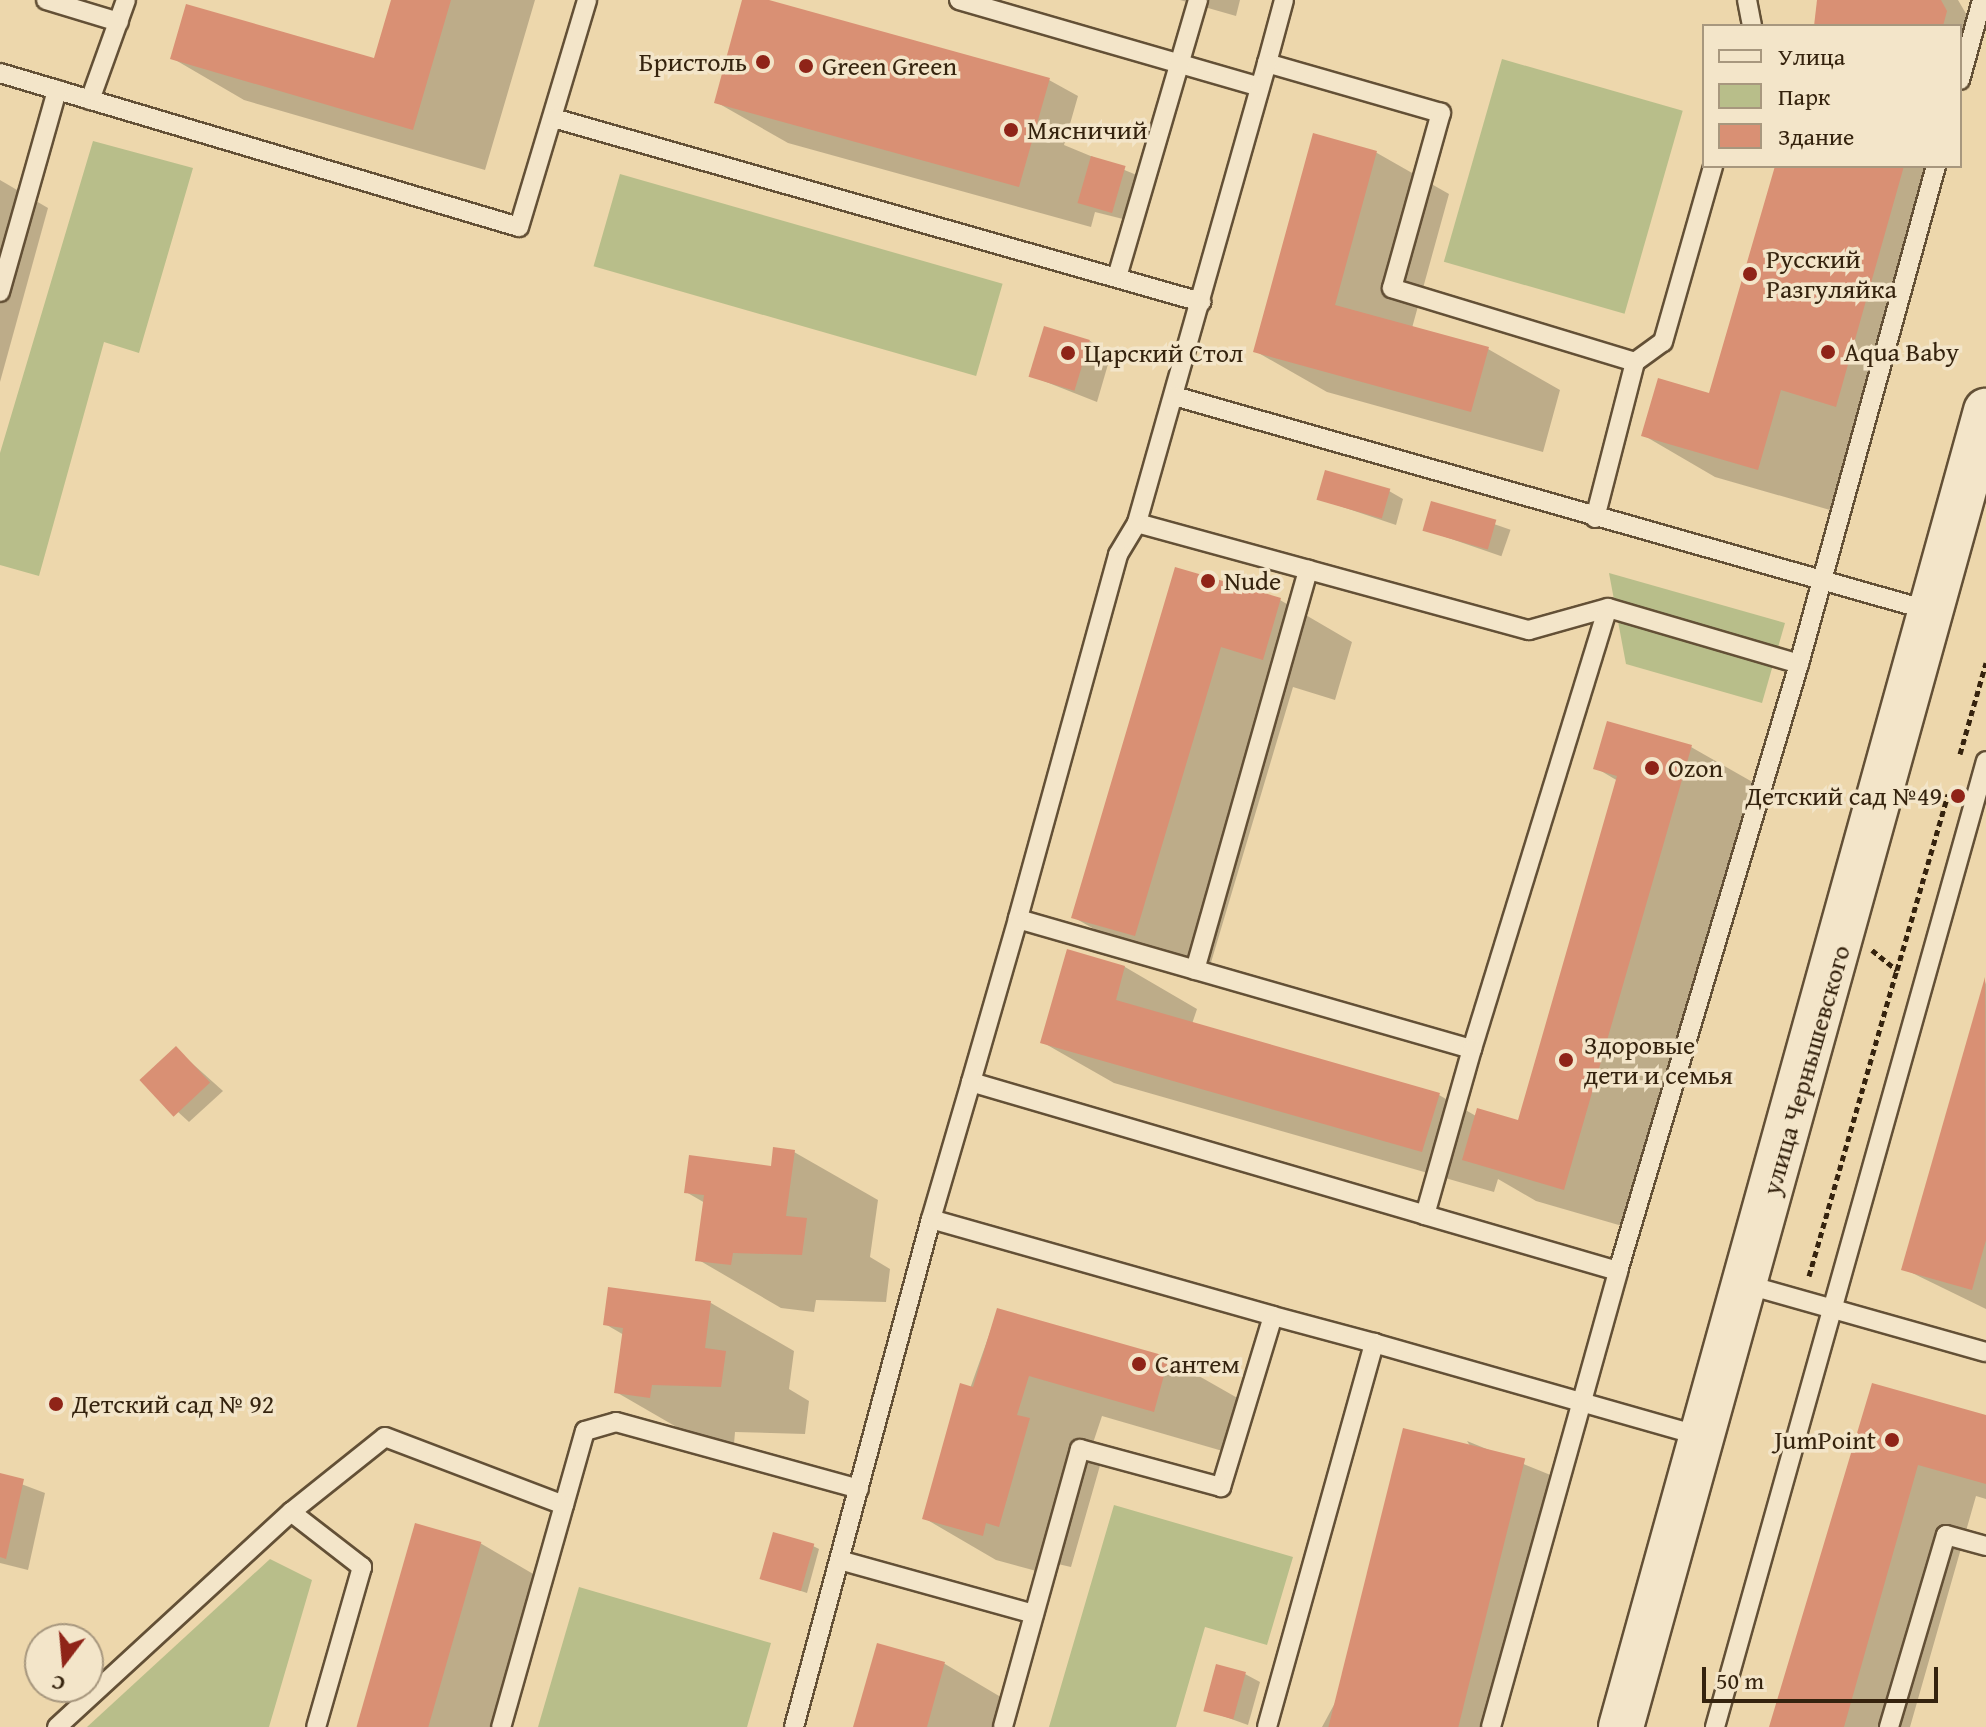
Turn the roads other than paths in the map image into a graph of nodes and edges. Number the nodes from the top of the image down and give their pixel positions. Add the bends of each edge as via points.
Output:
1 (126, 0) edge
2 (587, 0) edge
3 (1198, 0) edge
4 (1284, 0) edge
5 (1747, 0) edge
6 (1982, 0) edge
7 (55, 1) edge
8 (964, 1) edge
9 (119, 22) junction
10 (1752, 24) edge
11 (1180, 63) junction
12 (1267, 63) junction
13 (0, 73) edge
14 (1962, 73) edge
15 (1260, 87) junction
16 (57, 90) junction
17 (90, 100) junction
18 (553, 118) junction
19 (1712, 168) edge
20 (1935, 168) edge
21 (1117, 277) junction
22 (0, 292) edge
23 (1201, 302) junction
24 (1635, 362) junction
25 (1174, 396) junction
26 (1986, 411) edge
27 (1977, 480) edge
28 (1595, 518) junction
29 (1137, 523) junction
30 (1308, 570) junction
31 (1821, 584) junction
32 (1608, 608) junction
33 (1931, 611) junction
34 (1799, 664) junction
35 (1986, 761) edge
36 (1018, 919) junction
37 (1195, 970) junction
38 (1472, 1049) junction
39 (971, 1082) junction
40 (1425, 1215) junction
41 (931, 1219) junction
42 (1618, 1271) junction
43 (1745, 1284) junction
44 (1829, 1308) junction
45 (1273, 1316) junction
46 (1374, 1343) junction
47 (1984, 1346) edge
48 (1580, 1403) junction
49 (1701, 1436) junction
50 (859, 1489) junction
51 (564, 1505) junction
52 (291, 1512) junction
53 (1986, 1546) edge
54 (843, 1561) junction
55 (1034, 1614) junction
56 (57, 1727) edge
57 (316, 1727) edge
58 (501, 1727) edge
59 (794, 1727) edge
60 (1003, 1727) edge
61 (1267, 1727) edge
62 (1491, 1727) edge
63 (1621, 1727) edge
64 (1715, 1727) edge
65 (1889, 1727) edge

1 - 9 lane
2 - 18 lane
3 - 11 lane
4 - 12 lane
5 - 10 lane
6 - 14 lane
7 - 9 lane
8 - 11 lane
9 - 17 lane
11 - 15 lane
11 - 21 lane
12 - 15 lane
12 - 24 lane via 1441,113 1392,288
13 - 16 lane
15 - 23 lane
16 - 17 lane
16 - 22 lane
17 - 18 lane via 519,227
18 - 21 lane
19 - 24 lane via 1663,342
20 - 31 lane
21 - 23 lane
23 - 25 lane
24 - 28 lane
25 - 28 lane
25 - 29 lane
26 - 27 main road, улица Чернышевского
27 - 33 main road, улица Чернышевского
28 - 31 lane
29 - 30 lane
29 - 36 lane via 1118,555
30 - 32 lane via 1529,630
30 - 37 lane
31 - 33 lane
31 - 34 lane
32 - 34 lane
32 - 38 lane
33 - 43 main road, улица Чернышевского
34 - 42 lane
35 - 44 lane
36 - 37 lane
36 - 39 lane
37 - 38 lane
38 - 40 lane
39 - 40 lane
39 - 41 lane
40 - 42 lane
41 - 45 lane
41 - 50 lane
42 - 48 lane
43 - 44 lane
43 - 49 main road, улица Чернышевского
44 - 47 lane
44 - 64 lane
45 - 46 lane
45 - 55 lane via 1221,1487 1080,1449
46 - 48 lane
46 - 61 lane
48 - 49 lane
48 - 62 lane
49 - 63 main road, улица Чернышевского
50 - 51 lane via 616,1422 585,1431
50 - 54 lane
51 - 52 lane via 385,1437
51 - 58 lane
52 - 56 lane
52 - 57 lane via 362,1567
53 - 65 lane via 1946,1535
54 - 55 lane
54 - 59 lane
55 - 60 lane

